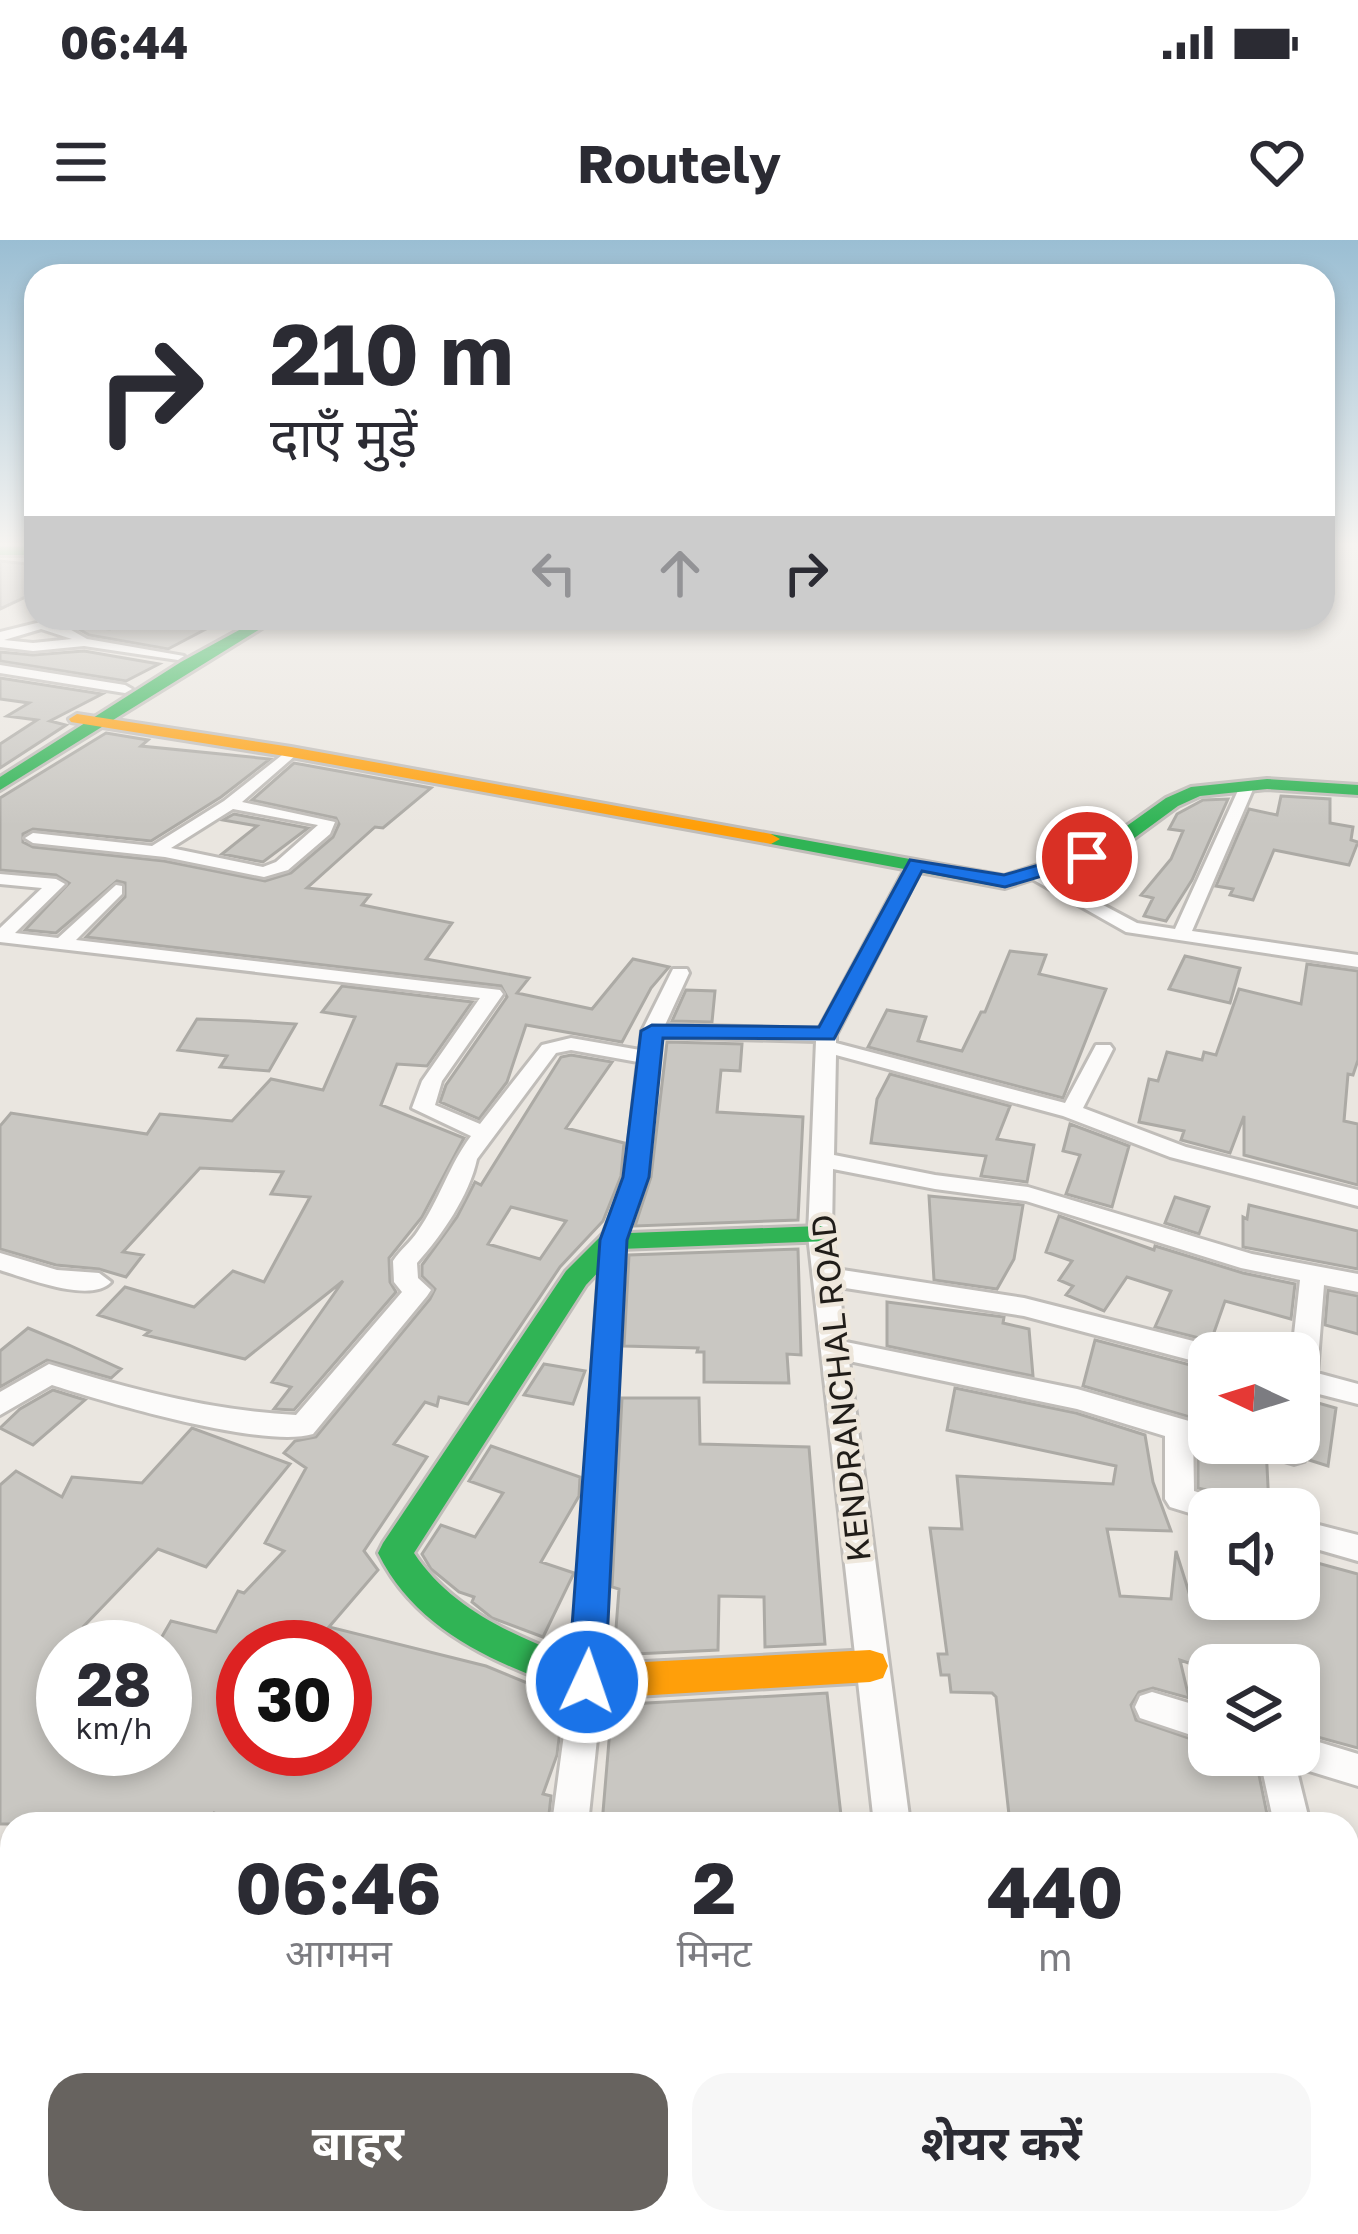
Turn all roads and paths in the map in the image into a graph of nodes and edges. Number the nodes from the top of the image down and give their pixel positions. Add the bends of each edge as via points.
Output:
1 (0, 640) edge
2 (81, 640) edge
3 (208, 640) edge
4 (227, 640) edge
5 (84, 642) junction
6 (178, 656) junction
7 (0, 669) edge
8 (125, 689) junction
9 (88, 720) junction
10 (291, 752) junction
11 (0, 768) edge
12 (0, 785) edge
13 (1246, 787) junction
14 (1358, 790) edge
15 (230, 804) junction
16 (34, 838) dead end
17 (152, 854) junction
18 (916, 864) junction
19 (1034, 874) junction
20 (0, 879) edge
21 (116, 890) dead end
22 (1180, 938) junction
23 (62, 944) junction
24 (1358, 961) edge
25 (680, 973) dead end
26 (826, 1040) junction
27 (650, 1045) junction
28 (1103, 1049) dead end
29 (1072, 1111) junction
30 (484, 1134) junction
31 (824, 1160) junction
32 (1358, 1198) edge
33 (820, 1234) junction
34 (613, 1240) junction
35 (0, 1261) edge
36 (1313, 1274) junction
37 (825, 1276) junction
38 (99, 1282) dead end
39 (1358, 1283) edge
40 (1306, 1332) edge
41 (831, 1348) junction
42 (1188, 1349) edge
43 (1320, 1384) edge
44 (1358, 1394) edge
45 (0, 1405) edge
46 (1188, 1501) edge
47 (1320, 1538) edge
48 (1358, 1548) edge
49 (870, 1666) junction
50 (587, 1682) junction
51 (1153, 1707) dead end
52 (1188, 1718) edge
53 (1320, 1758) edge
54 (1358, 1770) edge
55 (1281, 1776) edge
56 (571, 1812) edge
57 (890, 1812) edge
58 (1289, 1812) edge

1 - 5 street via 33,647
2 - 5 street
3 - 6 main road
4 - 9 main road
5 - 6 street
6 - 8 main road
7 - 8 street
8 - 9 main road
9 - 10 main road
9 - 11 main road
9 - 12 main road
10 - 15 street
10 - 18 main road
13 - 14 main road
13 - 19 main road via 1180,797 1116,845
13 - 22 street
15 - 17 street
15 - 17 street via 328,822 282,866 264,872
16 - 17 street
18 - 19 main road via 1005,881
18 - 26 street, KENDRANCHAL ROAD
19 - 22 street via 1132,928
20 - 23 street via 56,884 1,937
21 - 23 street
22 - 24 street
23 - 30 street via 493,994 432,1081 423,1108
25 - 27 street
26 - 27 street
26 - 29 street
26 - 31 street, KENDRANCHAL ROAD
27 - 30 street via 549,1049
27 - 34 street via 636,1177
28 - 29 street
29 - 32 street via 1178,1152
30 - 45 street via 405,1261 406,1282 418,1290 303,1426 128,1399 49,1374
31 - 33 street, KENDRANCHAL ROAD
31 - 36 street via 1028,1194
33 - 34 main road
33 - 37 street, KENDRANCHAL ROAD
34 - 50 street
34 - 50 main road via 576,1279 395,1553 413,1586 475,1636
35 - 38 street
36 - 39 street
36 - 40 street
37 - 41 street, KENDRANCHAL ROAD
37 - 42 street via 1024,1306
41 - 46 street via 1077,1399 1179,1429 1180,1499
41 - 49 street, KENDRANCHAL ROAD
43 - 44 street
47 - 48 street
49 - 50 main road
49 - 57 street, KENDRANCHAL ROAD
50 - 56 street
51 - 52 street
53 - 54 street
55 - 58 street

